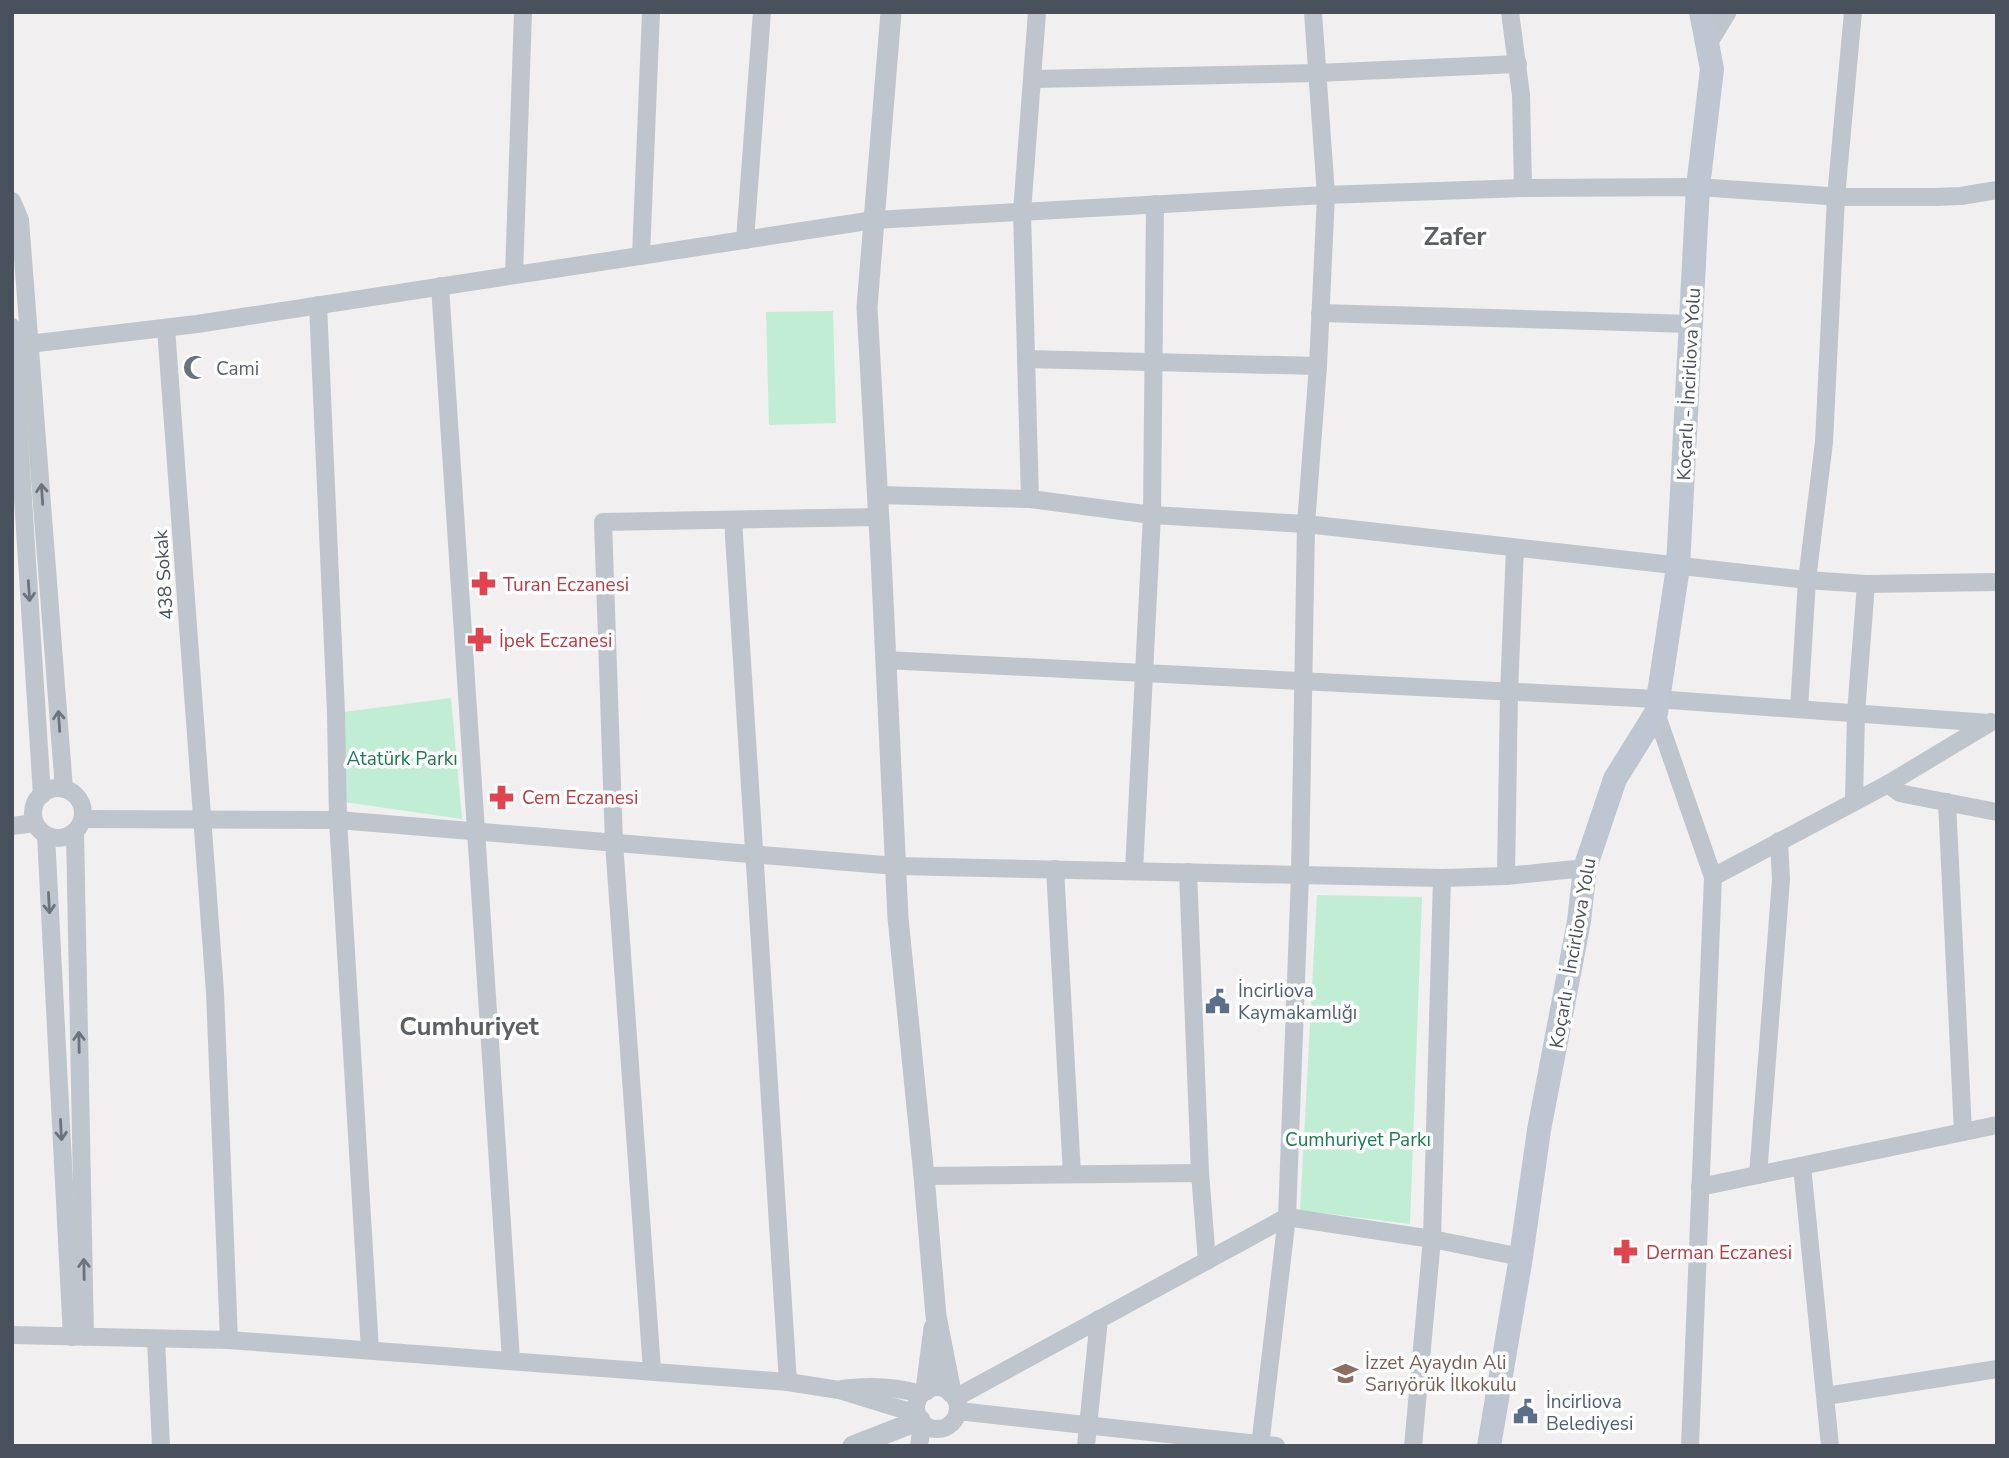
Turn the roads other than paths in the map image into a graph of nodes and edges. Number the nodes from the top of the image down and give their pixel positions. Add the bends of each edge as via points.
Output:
1 (523, 12) edge
2 (651, 12) edge
3 (762, 12) edge
4 (891, 12) edge
5 (1037, 12) edge
6 (1313, 12) edge
7 (1510, 12) edge
8 (1701, 12) edge
9 (1726, 12) edge
10 (1853, 12) edge
11 (1707, 43) junction
12 (1518, 64) junction
13 (1317, 73) junction
14 (1033, 79) junction
15 (1698, 187) junction
16 (1523, 188) junction
17 (1997, 190) edge
18 (1326, 195) junction
19 (1836, 197) junction
20 (12, 201) edge
21 (1155, 204) junction
22 (1022, 212) junction
23 (874, 220) junction
24 (745, 240) junction
25 (641, 256) junction
26 (514, 275) junction
27 (440, 286) junction
28 (318, 305) junction
29 (1320, 313) junction
30 (1691, 324) junction
31 (12, 327) edge
32 (166, 328) junction
33 (19, 345) edge
34 (1026, 359) junction
35 (1152, 362) junction
36 (1318, 366) junction
37 (878, 495) junction
38 (1030, 499) junction
39 (1152, 515) junction
40 (879, 517) junction
41 (733, 520) junction
42 (1306, 524) junction
43 (1515, 548) junction
44 (1678, 567) junction
45 (1807, 580) junction
46 (1997, 583) edge
47 (1867, 584) junction
48 (886, 660) junction
49 (1145, 673) junction
50 (1304, 681) junction
51 (1509, 692) junction
52 (1656, 706) junction
53 (1799, 709) junction
54 (1856, 713) junction
55 (1993, 720) edge
56 (1888, 784) junction
57 (64, 789) junction
58 (42, 795) junction
59 (1854, 802) junction
60 (1947, 802) junction
61 (1997, 812) edge
62 (201, 819) junction
63 (338, 820) junction
64 (79, 825) junction
65 (12, 826) edge
66 (41, 829) junction
67 (477, 831) junction
68 (1779, 841) junction
69 (614, 843) junction
70 (755, 854) junction
71 (896, 866) junction
72 (1585, 867) junction
73 (1055, 869) junction
74 (1134, 871) junction
75 (1188, 872) junction
76 (1300, 875) junction
77 (1506, 876) junction
78 (1713, 877) junction
79 (1442, 878) junction
80 (1995, 1129) edge
81 (1964, 1132) junction
82 (1802, 1166) junction
83 (1200, 1173) junction
84 (1072, 1174) junction
85 (1758, 1175) junction
86 (924, 1176) junction
87 (1700, 1187) junction
88 (1287, 1217) junction
89 (1432, 1239) junction
90 (1521, 1257) junction
91 (1207, 1261) junction
92 (936, 1316) junction
93 (1099, 1319) junction
94 (12, 1335) edge
95 (79, 1337) junction
96 (156, 1340) junction
97 (229, 1340) junction
98 (370, 1350) junction
99 (511, 1360) junction
100 (1997, 1369) edge
101 (652, 1370) junction
102 (788, 1382) junction
103 (839, 1390) junction
104 (924, 1392) junction
105 (1826, 1396) junction
106 (955, 1400) junction
107 (920, 1419) junction
108 (1089, 1425) junction
109 (1265, 1445) edge
110 (161, 1446) edge
111 (853, 1446) edge
112 (919, 1446) edge
113 (1086, 1446) edge
114 (1413, 1446) edge
115 (1489, 1446) edge
116 (1690, 1446) edge
117 (1830, 1446) edge

1 - 26 street
2 - 25 street
3 - 24 street
4 - 23 street
5 - 14 street
6 - 13 street
7 - 12 street
8 - 11 main road, Koçarlı - İncirliova Yolu
9 - 11 street
10 - 19 street
11 - 15 main road, Koçarlı - İncirliova Yolu via 1712,69
12 - 13 street
12 - 16 street
13 - 14 street
13 - 18 street
14 - 22 street
15 - 16 street
15 - 19 street
15 - 30 main road, Koçarlı - İncirliova Yolu
16 - 18 street
17 - 19 street via 1961,196
18 - 21 street
18 - 29 street
19 - 45 street via 1824,442
20 - 33 street via 20,220
21 - 22 street
21 - 35 street
22 - 23 street
22 - 34 street
23 - 24 street
23 - 37 street via 867,307
24 - 25 street
25 - 26 street
26 - 27 street
27 - 28 street
27 - 67 street
28 - 32 street
28 - 63 street
29 - 30 street
29 - 36 street
30 - 44 main road, Koçarlı - İncirliova Yolu
31 - 33 street
32 - 33 street
32 - 62 street, 438 Sokak
57 -> 33 street
33 -> 58 street
34 - 35 street
34 - 38 street
35 - 36 street
35 - 39 street
36 - 42 street
37 - 38 street
37 - 40 street
38 - 39 street
39 - 42 street
39 - 49 street
40 - 41 street
40 - 48 street
41 - 69 street via 603,522
41 - 70 street
42 - 43 street
42 - 50 street
43 - 44 street
43 - 51 street
44 - 45 street
44 - 52 main road, Koçarlı - İncirliova Yolu
45 - 47 street
45 - 53 street
46 - 47 street
47 - 54 street
48 - 49 street
48 - 71 street
49 - 50 street
49 - 74 street
50 - 51 street
50 - 76 street
51 - 52 street
51 - 77 street
52 - 53 street
52 - 72 main road, Koçarlı - İncirliova Yolu via 1615,779
52 - 78 street
53 - 54 street
54 - 55 street
54 - 59 street
55 - 56 street
56 - 59 street
56 - 60 street via 1900,793
57 - 58 street
57 - 64 street via 81,804
58 - 66 street via 34,808
59 - 68 street
60 - 61 street
60 - 81 street
62 - 63 street
62 - 64 street
62 - 97 street, 438 Sokak via 215,992
63 - 67 street
63 - 98 street
64 - 66 street via 61,838
95 -> 64 street
65 - 66 street
66 -> 95 street
67 - 69 street
67 - 99 street
68 - 78 street
68 - 85 street via 1781,880
69 - 70 street
69 - 101 street
70 - 71 street
70 - 102 street
71 - 73 street
71 - 86 street
72 - 77 street
72 - 90 main road, Koçarlı - İncirliova Yolu
73 - 74 street
73 - 84 street
74 - 75 street
75 - 76 street
75 - 83 street
76 - 79 street
76 - 88 street
77 - 79 street
78 - 87 street
79 - 89 street
80 - 81 street
81 - 82 street
82 - 85 street
82 - 105 street
83 - 84 street
83 - 91 street
84 - 86 street
85 - 87 street
86 - 92 street
87 - 116 street
88 - 89 street
88 - 91 street
88 - 109 street
89 - 90 street
89 - 114 street
90 - 115 main road, Koçarlı - İncirliova Yolu
91 - 93 street
92 - 104 street
92 - 106 street
93 - 106 street
93 - 108 street
94 - 95 street
95 - 96 street
96 - 97 street
96 - 110 street
97 - 98 street
98 - 99 street
99 - 101 street
100 - 105 street
101 - 102 street
102 - 103 street
103 - 104 street via 867,1386
103 - 107 street
104 - 106 street via 939,1387
104 - 107 street via 916,1407
105 - 117 street
106 - 107 street via 951,1424 944,1428 936,1430
106 - 108 street
107 - 111 street
107 - 112 street
108 - 109 street
108 - 113 street

